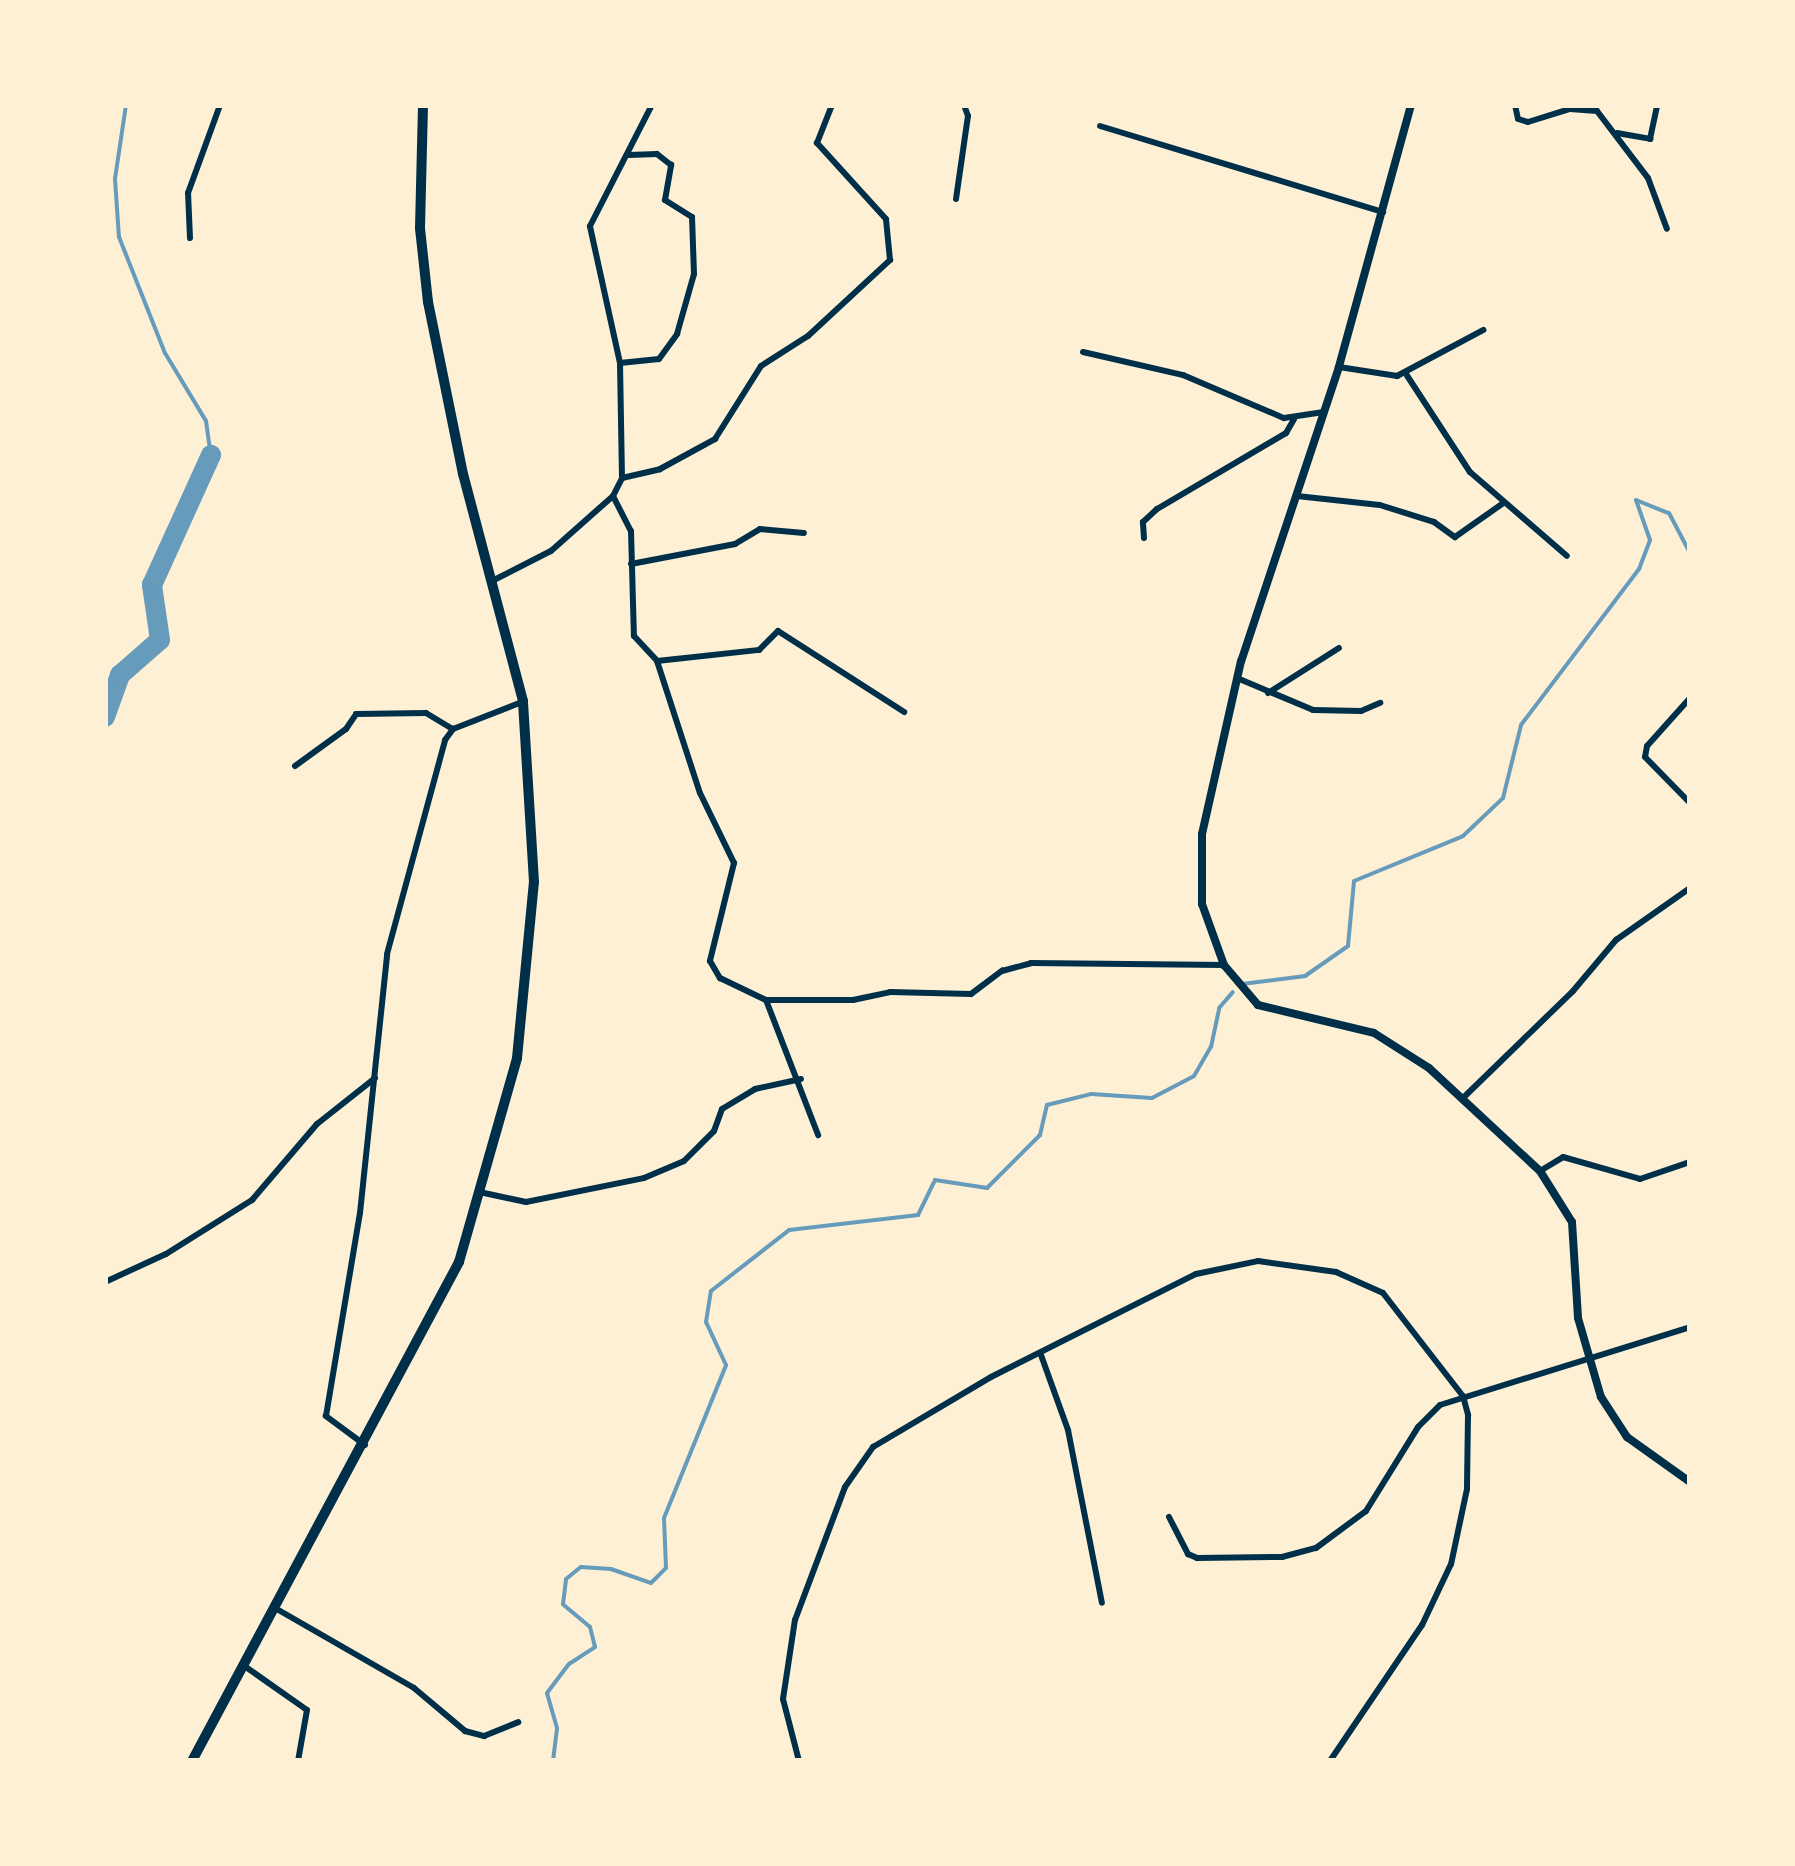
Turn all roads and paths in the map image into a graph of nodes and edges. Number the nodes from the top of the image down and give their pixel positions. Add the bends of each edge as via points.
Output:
1 (220, 105) edge
2 (422, 105) edge
3 (652, 105) edge
4 (832, 105) edge
5 (964, 105) edge
6 (1410, 105) edge
7 (1515, 105) edge
8 (1657, 105) edge
9 (1100, 126) dead end
10 (1616, 133) junction
11 (629, 154) junction
12 (956, 199) dead end
13 (1383, 212) junction
14 (1667, 229) dead end
15 (190, 238) dead end
16 (1483, 330) dead end
17 (1083, 352) dead end
18 (620, 362) junction
19 (1340, 367) junction
20 (1406, 374) junction
21 (1326, 411) junction
22 (1294, 419) junction
23 (622, 478) junction
24 (613, 496) junction
25 (1297, 496) junction
26 (1502, 504) junction
27 (804, 533) dead end
28 (1144, 538) dead end
29 (1566, 556) dead end
30 (631, 564) junction
31 (490, 581) junction
32 (1338, 648) dead end
33 (657, 662) junction
34 (1237, 678) junction
35 (1268, 693) junction
36 (1690, 698) edge
37 (523, 702) junction
38 (1380, 703) dead end
39 (904, 712) dead end
40 (453, 729) junction
41 (294, 766) dead end
42 (1690, 803) edge
43 (1690, 888) edge
44 (1224, 965) junction
45 (766, 1000) junction
46 (375, 1078) junction
47 (801, 1079) junction
48 (1463, 1098) junction
49 (818, 1136) dead end
50 (1690, 1162) edge
51 (1540, 1171) junction
52 (484, 1193) junction
53 (105, 1282) edge
54 (1690, 1328) edge
55 (1041, 1355) junction
56 (1590, 1363) junction
57 (1463, 1396) junction
58 (366, 1445) junction
59 (1690, 1482) edge
60 (1169, 1516) dead end
61 (1102, 1603) dead end
62 (274, 1607) junction
63 (244, 1665) junction
64 (518, 1722) dead end
65 (192, 1761) edge
66 (298, 1761) edge
67 (799, 1761) edge
68 (1330, 1761) edge

1 - 15 street via 188,193
2 - 31 highway via 420,228 428,302
3 - 11 street
4 - 23 street via 818,143 886,220 890,260 808,336 761,366 716,439 660,469
5 - 12 street
6 - 13 street
7 - 10 street via 1518,119 1528,122 1592,109
8 - 10 street via 1650,139
9 - 13 street
10 - 14 street via 1648,178
11 - 18 street via 590,226
11 - 18 street via 657,154 670,165 665,200 692,217 694,274 677,334 658,359
13 - 19 street
16 - 20 street
17 - 22 street via 1183,374
18 - 23 street
19 - 20 street
19 - 21 street
20 - 26 street via 1470,472
21 - 22 street
21 - 25 street
22 - 28 street via 1286,434 1157,510 1143,522
23 - 24 street
24 - 30 street via 631,530
24 - 31 street via 551,551
25 - 26 street via 1380,505 1434,522 1455,537
25 - 34 street
26 - 29 street
27 - 30 street via 760,529 734,544
30 - 33 street via 632,628
31 - 37 highway
32 - 35 street
33 - 39 street via 759,650 778,631
33 - 45 street via 700,792 734,863 711,967
34 - 35 street
34 - 44 street via 1198,854 1202,904
35 - 38 street via 1332,713
36 - 42 street via 1647,746 1645,757
37 - 40 street
37 - 52 highway via 533,827 531,940 517,1058
40 - 41 street via 426,714 356,714 346,729
40 - 46 street via 421,818 387,954
43 - 48 street via 1616,940
44 - 45 street via 1032,962 961,996
44 - 48 street via 1258,1005 1363,1028
45 - 47 street
46 - 53 street via 317,1124 252,1200 166,1254
46 - 58 street via 356,1246 326,1416 329,1425
47 - 49 street
47 - 52 street via 755,1089 722,1110 714,1131 684,1160 644,1178 526,1202
48 - 51 street
50 - 51 street via 1640,1179 1563,1157
51 - 56 street via 1572,1222 1578,1318
52 - 58 highway via 459,1262
54 - 56 street
55 - 57 street via 1214,1266 1284,1263 1354,1276 1382,1292
55 - 61 street via 1068,1430
55 - 67 street via 890,1432 845,1488 796,1620 784,1686
56 - 57 street
56 - 59 street via 1611,1418
57 - 60 street via 1430,1413 1366,1511 1316,1548 1282,1557 1197,1558 1188,1554
57 - 68 street via 1470,1457 1451,1564 1422,1625
58 - 62 highway
62 - 63 highway
62 - 64 street via 414,1688 465,1731 484,1736
63 - 65 highway
63 - 66 street via 306,1710

